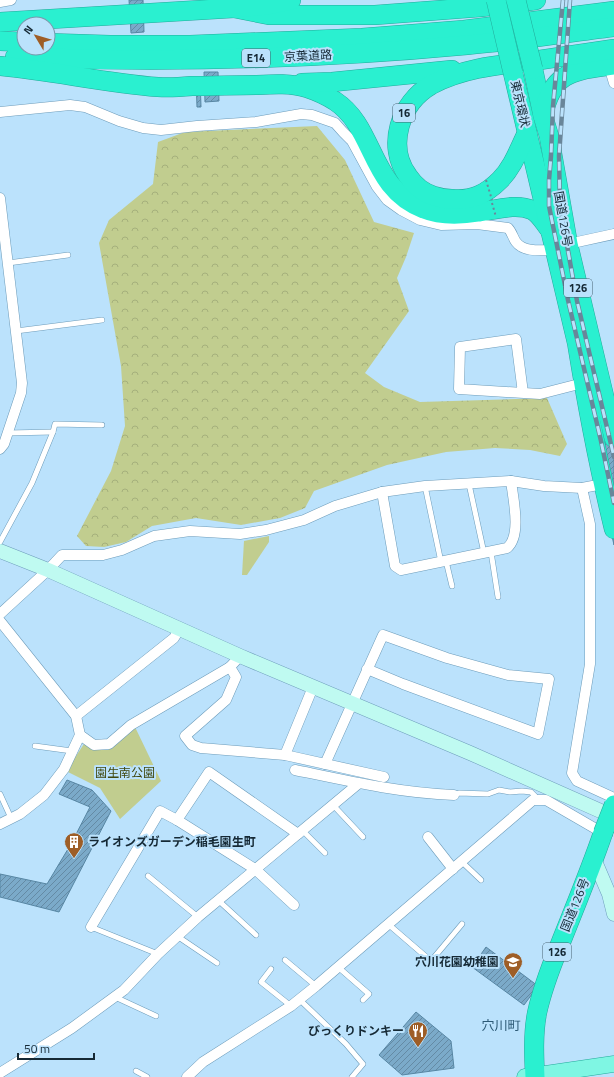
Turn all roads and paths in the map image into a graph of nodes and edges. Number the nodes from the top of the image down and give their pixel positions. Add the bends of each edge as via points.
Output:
1 (11, 0) edge
2 (291, 0) edge
3 (496, 0) edge
4 (516, 0) edge
5 (536, 0) edge
6 (0, 2) edge
7 (234, 8) junction
8 (614, 11) edge
9 (0, 22) edge
10 (614, 27) edge
11 (0, 41) edge
12 (16, 42) edge
13 (56, 43) edge
14 (0, 57) edge
15 (0, 66) edge
16 (490, 66) junction
17 (613, 66) edge
18 (281, 84) junction
19 (0, 112) edge
20 (543, 116) junction
21 (527, 133) junction
22 (549, 136) junction
23 (537, 179) junction
24 (486, 180) dead end
25 (0, 198) edge
26 (495, 207) junction
27 (550, 230) junction
28 (614, 234) edge
29 (561, 247) junction
30 (68, 255) dead end
31 (8, 263) junction
32 (102, 320) dead end
33 (16, 331) junction
34 (583, 383) junction
35 (523, 393) junction
36 (102, 425) dead end
37 (53, 432) junction
38 (8, 433) junction
39 (614, 438) edge
40 (0, 449) edge
41 (511, 481) junction
42 (469, 484) junction
43 (603, 484) junction
44 (425, 486) junction
45 (582, 488) junction
46 (382, 492) junction
47 (614, 530) edge
48 (0, 542) edge
49 (0, 551) edge
50 (487, 552) junction
51 (443, 561) junction
52 (48, 570) junction
53 (452, 586) dead end
54 (498, 597) dead end
55 (0, 614) edge
56 (0, 620) edge
57 (180, 628) junction
58 (240, 656) junction
59 (230, 667) junction
60 (367, 669) junction
61 (313, 687) junction
62 (352, 702) junction
63 (76, 716) junction
64 (80, 735) junction
65 (34, 746) dead end
66 (72, 751) junction
67 (284, 755) junction
68 (325, 764) junction
69 (295, 770) dead end
70 (384, 777) dead end
71 (358, 784) junction
72 (0, 794) edge
73 (454, 795) joint
74 (614, 798) edge
75 (539, 800) junction
76 (333, 805) junction
77 (614, 805) edge
78 (614, 817) edge
79 (12, 818) junction
80 (177, 820) junction
81 (0, 824) edge
82 (300, 832) junction
83 (603, 833) junction
84 (363, 837) dead end
85 (428, 837) dead end
86 (325, 853) dead end
87 (594, 859) junction
88 (461, 861) junction
89 (255, 869) junction
90 (453, 869) junction
91 (148, 876) dead end
92 (481, 880) dead end
93 (219, 901) junction
94 (294, 905) dead end
95 (614, 914) edge
96 (198, 917) junction
97 (388, 924) junction
98 (462, 924) dead end
99 (91, 927) joint
100 (256, 935) dead end
101 (177, 936) junction
102 (158, 954) junction
103 (286, 960) dead end
104 (216, 962) dead end
105 (338, 967) junction
106 (271, 969) dead end
107 (316, 986) junction
108 (114, 997) junction
109 (299, 999) junction
110 (363, 1000) dead end
111 (291, 1006) junction
112 (156, 1016) dead end
113 (614, 1064) edge
114 (136, 1071) dead end
115 (0, 1074) edge
116 (147, 1077) edge
117 (187, 1077) edge
118 (352, 1077) edge
119 (532, 1077) edge

1 - 6 street
2 - 7 highway
3 - 21 highway, 東京環状, bridge
4 - 20 highway, 国道126号 / 126, bridge
5 - 7 highway via 375,15 269,15
7 - 9 highway
8 - 13 highway, 京葉道路 / E14 via 464,30 362,38 190,45
10 - 14 highway, 京葉道路 / E14 via 468,45 297,57 194,60
11 - 12 highway
15 - 18 highway via 159,87
16 - 17 highway, 東京環状 / 16
16 - 18 highway via 332,82
16 - 21 highway, 東京環状 / 16 via 452,75 430,86 413,100 402,117 398,138 397,148 405,171 421,190 433,196 469,200 491,189 501,179 514,161
17 - 20 highway via 567,74 553,87
18 - 26 highway via 307,88 331,99 347,112 360,129 384,177 410,202 424,210 440,214 479,212
19 - 29 street via 70,105 85,107 142,128 161,130 256,122 300,114 312,115 335,123 352,141 377,186 387,200 401,210 420,220 441,225 477,224 508,228 517,243 532,250
20 - 22 highway, 国道126号 / 126
21 - 23 highway, 国道126号 / 126
22 - 23 highway via 546,158
22 - 29 highway, 国道126号 / 126
23 - 26 highway via 518,200 510,205
23 - 27 highway, 国道126号 / 126
24 - 26 path, bridge
25 - 31 street
26 - 27 highway via 525,207 533,210
27 - 29 highway, 国道126号 / 126
28 - 29 street
29 - 34 highway, 国道126号 / 126
29 - 39 highway, 国道126号 / 126
30 - 31 lane
31 - 33 street
32 - 33 lane
33 - 38 street via 22,394
34 - 35 street via 540,394
34 - 43 highway, 国道126号 / 126
35 - 35 street via 459,389 460,347 516,339
36 - 37 lane via 55,424
37 - 38 lane
37 - 48 lane via 32,483
38 - 40 street
41 - 42 street
41 - 45 street
41 - 50 street via 516,517 513,543 507,548
42 - 44 street
42 - 50 lane
43 - 45 street
43 - 47 highway, 国道126号 / 126
44 - 46 street
44 - 51 lane
45 - 74 street via 590,524 590,664 572,773 577,781
46 - 51 street via 395,566 401,570
46 - 52 street via 335,506 304,520 266,530 240,534 190,531 154,536 103,555 62,555
49 - 52 street
50 - 51 street
50 - 54 lane
51 - 53 lane
52 - 55 street
52 - 57 street
56 - 63 street
57 - 58 street
57 - 63 street via 174,638
58 - 59 street
58 - 61 street
59 - 64 street via 131,725 108,744 94,745
59 - 67 street via 236,677 226,700 185,736 192,745 201,748
60 - 60 street via 382,635 446,658 508,675 549,679 538,734
60 - 62 street
61 - 62 street
61 - 67 street
62 - 68 street
62 - 78 street
63 - 64 street
64 - 66 street
65 - 66 lane
66 - 79 street via 64,768 44,796
67 - 68 street
68 - 70 street
69 - 71 street
71 - 73 street via 406,792
71 - 76 street
72 - 79 lane
73 - 75 lane via 488,794 499,790 522,791 531,792
75 - 83 street via 546,800
75 - 88 street via 533,800
76 - 82 street
76 - 84 lane
77 - 83 highway, 国道126号 / 126, bridge
79 - 81 street
80 - 82 street via 209,772
80 - 89 street
80 - 99 street via 160,811
82 - 86 lane
82 - 89 street
83 - 87 highway, 国道126号 / 126
85 - 90 street
87 - 95 street via 609,894
87 - 119 highway, 国道126号 / 126 via 544,985 537,1014
88 - 90 street
88 - 92 lane
89 - 93 street
89 - 94 street
90 - 97 street
91 - 96 lane
93 - 96 street
93 - 100 lane
96 - 101 street
97 - 98 lane via 431,961
97 - 105 street
99 - 102 lane
101 - 102 street
101 - 104 lane
102 - 108 street
103 - 107 lane
105 - 107 street
105 - 110 lane via 369,994
106 - 111 lane via 261,982
107 - 109 street
108 - 112 lane
108 - 115 street via 72,1028
109 - 111 street
109 - 118 lane via 363,1064
111 - 117 street via 203,1062
113 - 119 main road
114 - 116 lane

